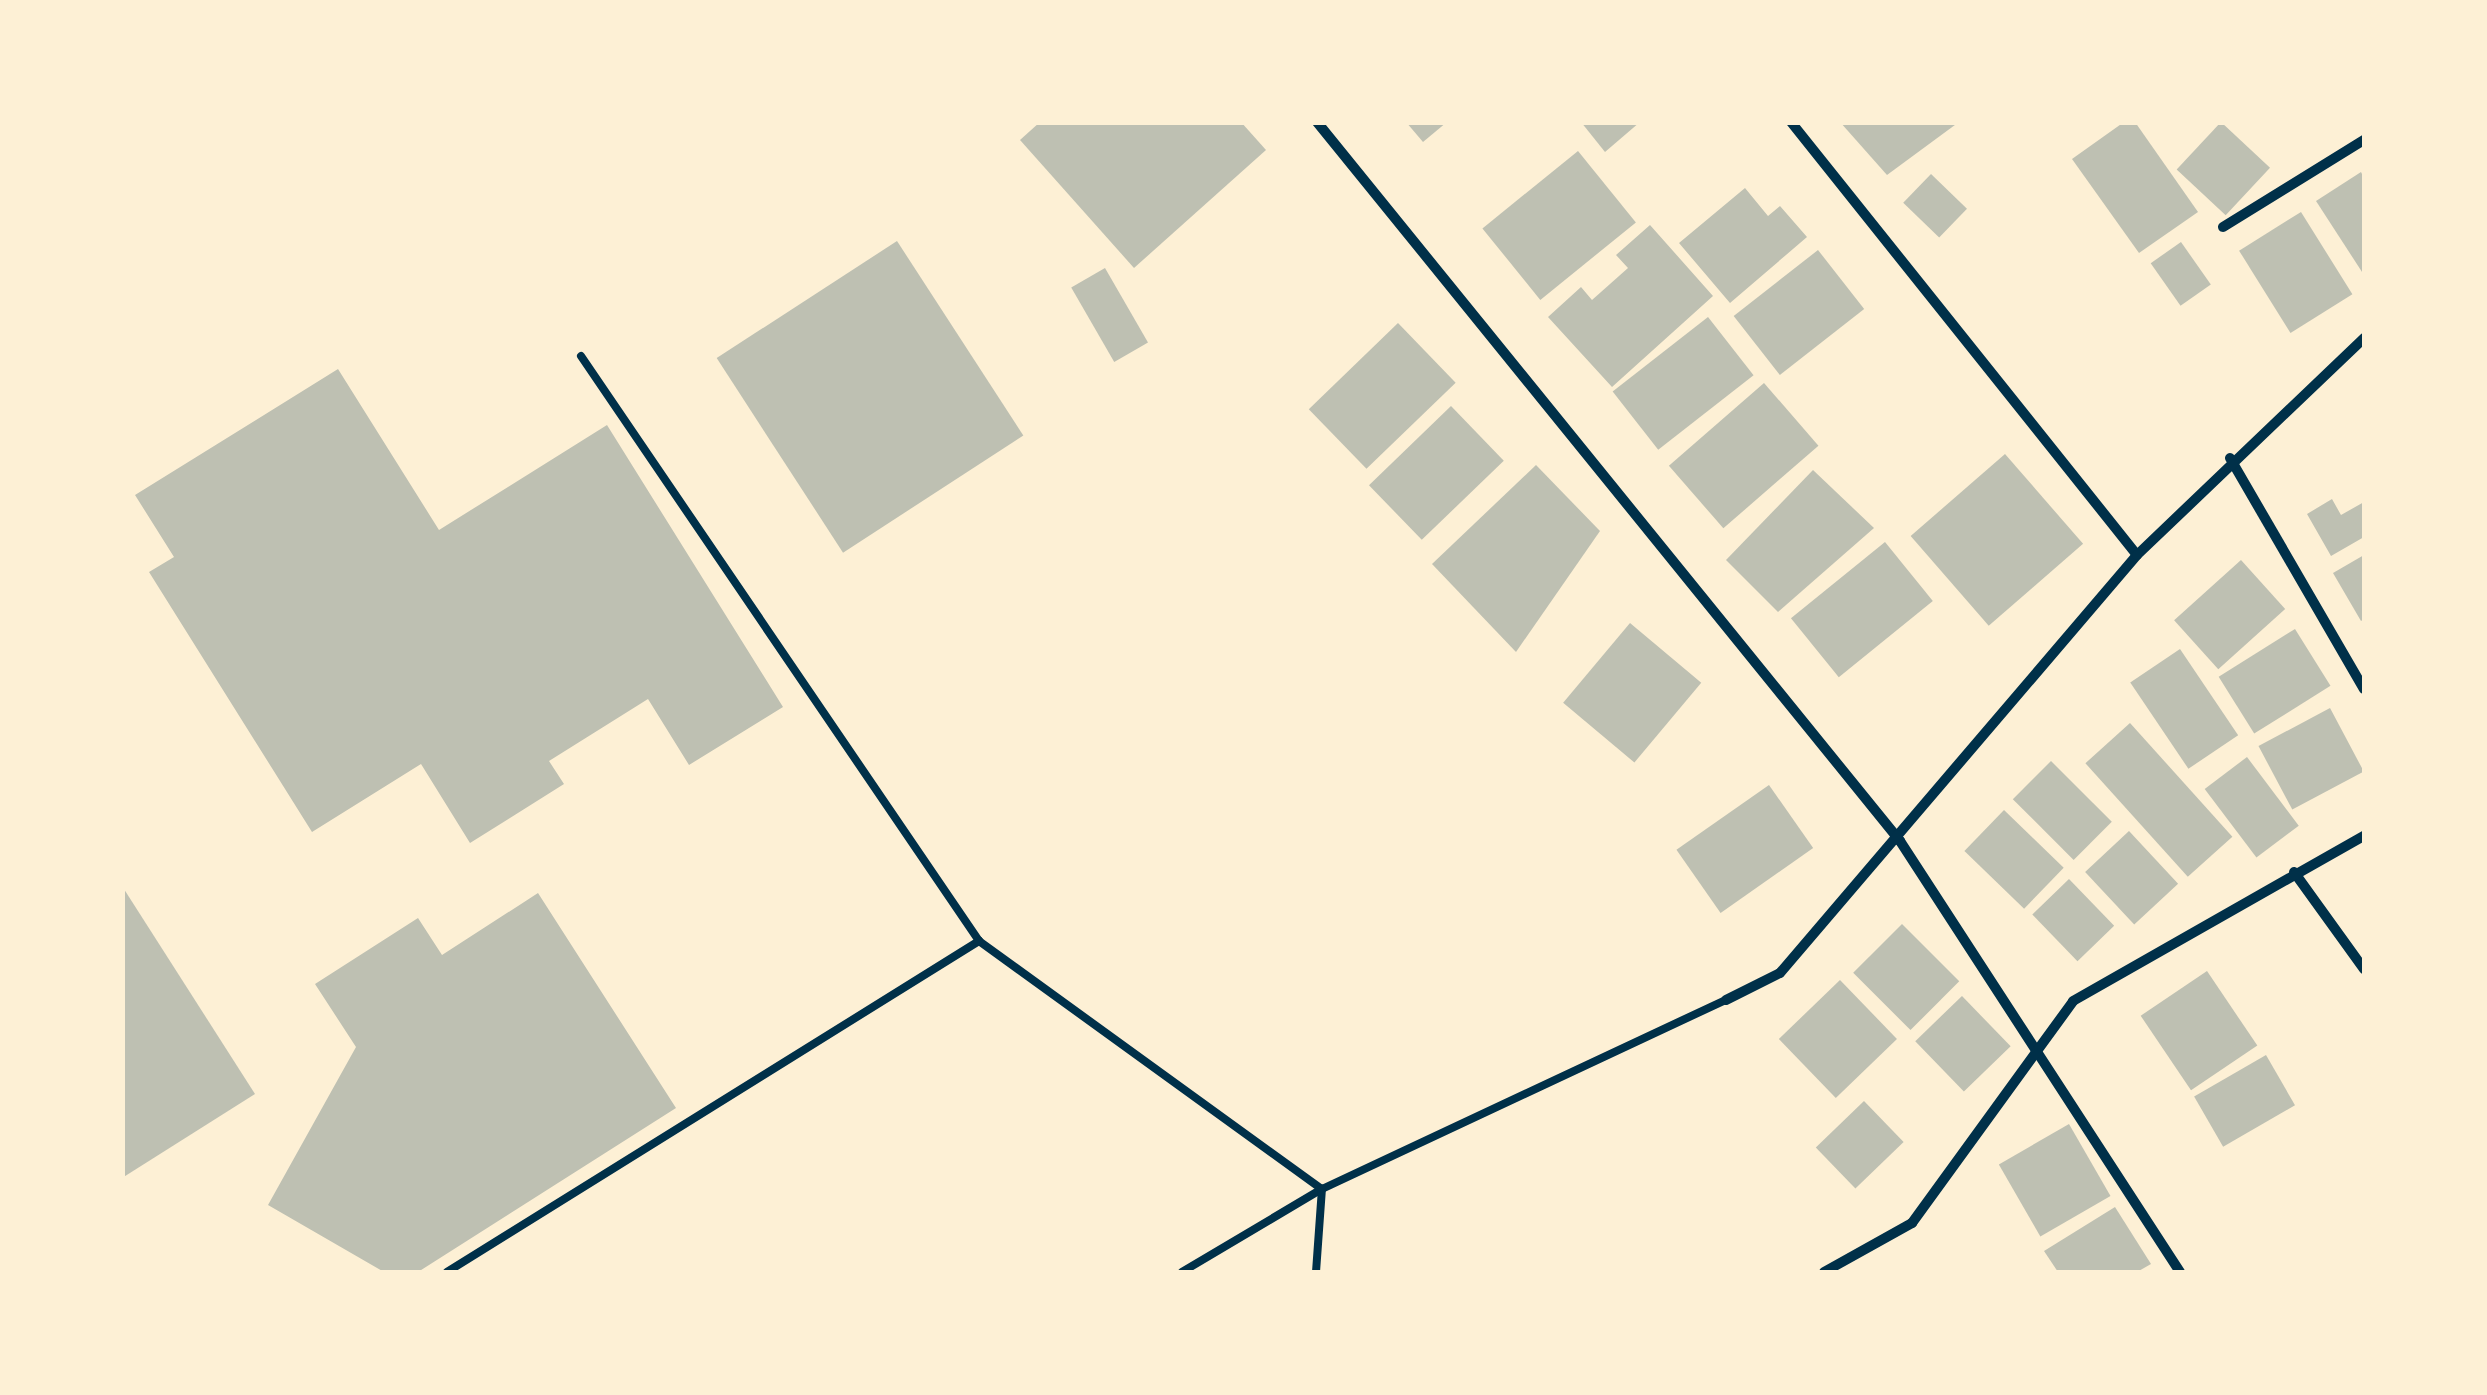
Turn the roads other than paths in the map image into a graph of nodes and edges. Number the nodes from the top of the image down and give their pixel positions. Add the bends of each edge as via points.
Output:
1 (1316, 122) edge
2 (1790, 122) edge
3 (2364, 140) edge
4 (2223, 227) dead end
5 (2364, 338) edge
6 (581, 356) dead end
7 (2230, 458) junction
8 (2136, 555) junction
9 (2364, 690) edge
10 (2364, 836) edge
11 (1900, 841) junction
12 (2294, 872) junction
13 (980, 941) junction
14 (2364, 969) edge
15 (1726, 1000) joint
16 (2036, 1043) junction
17 (1322, 1189) junction
18 (447, 1272) edge
19 (1182, 1272) edge
20 (1316, 1272) edge
21 (1824, 1272) edge
22 (2180, 1272) edge

1 - 11 street
2 - 8 street
3 - 4 street
5 - 7 street
6 - 13 lane
7 - 8 street
7 - 9 street
8 - 11 street
10 - 12 street
11 - 15 street via 1780,973
11 - 16 street
12 - 14 street
12 - 16 street via 2073,1000
13 - 17 lane
13 - 18 lane
15 - 17 lane
16 - 21 street via 1995,1120 1912,1223
16 - 22 street
17 - 19 lane
17 - 20 lane

